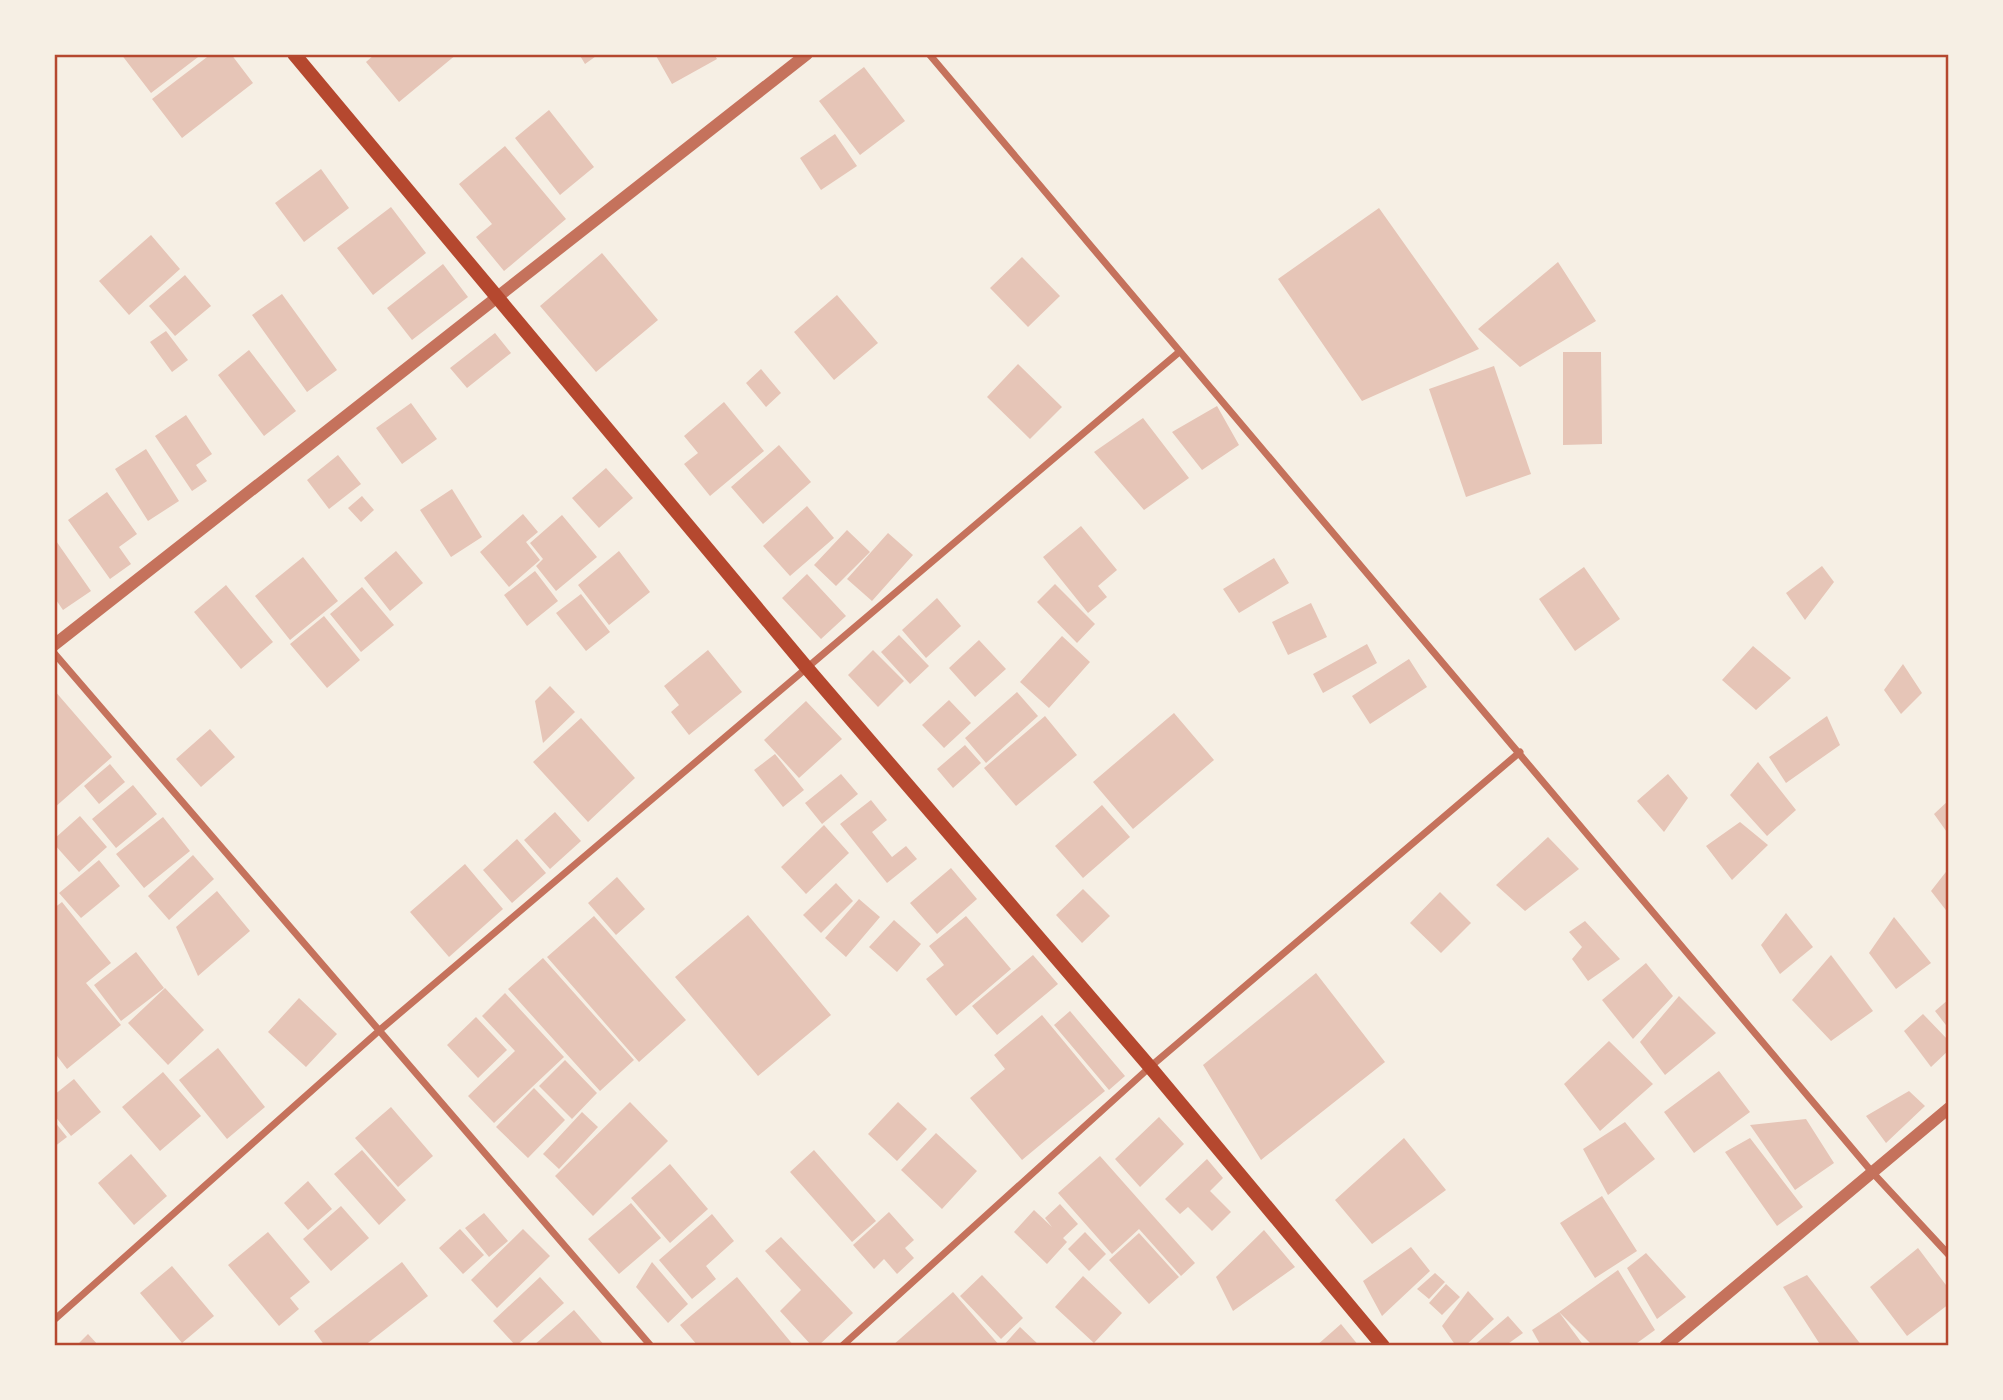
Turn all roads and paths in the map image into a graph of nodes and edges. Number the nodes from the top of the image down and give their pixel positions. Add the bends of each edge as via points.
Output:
1 (294, 54) edge
2 (807, 54) edge
3 (929, 54) edge
4 (497, 299) junction
5 (1178, 353) junction
6 (54, 645) edge
7 (54, 653) edge
8 (807, 668) junction
9 (1520, 752) junction
10 (381, 1029) junction
11 (1150, 1067) junction
12 (1949, 1108) edge
13 (1872, 1172) junction
14 (1949, 1255) edge
15 (54, 1320) edge
16 (651, 1346) edge
17 (842, 1346) edge
18 (1383, 1346) edge
19 (1665, 1346) edge

1 - 4 main road
2 - 4 street
3 - 5 street
4 - 6 street
4 - 8 main road
5 - 8 street
5 - 9 street
7 - 10 street
8 - 10 street
8 - 11 main road
9 - 11 street
9 - 13 street
10 - 15 street
10 - 16 street
11 - 17 street
11 - 18 main road
12 - 13 street
13 - 14 street
13 - 19 street

